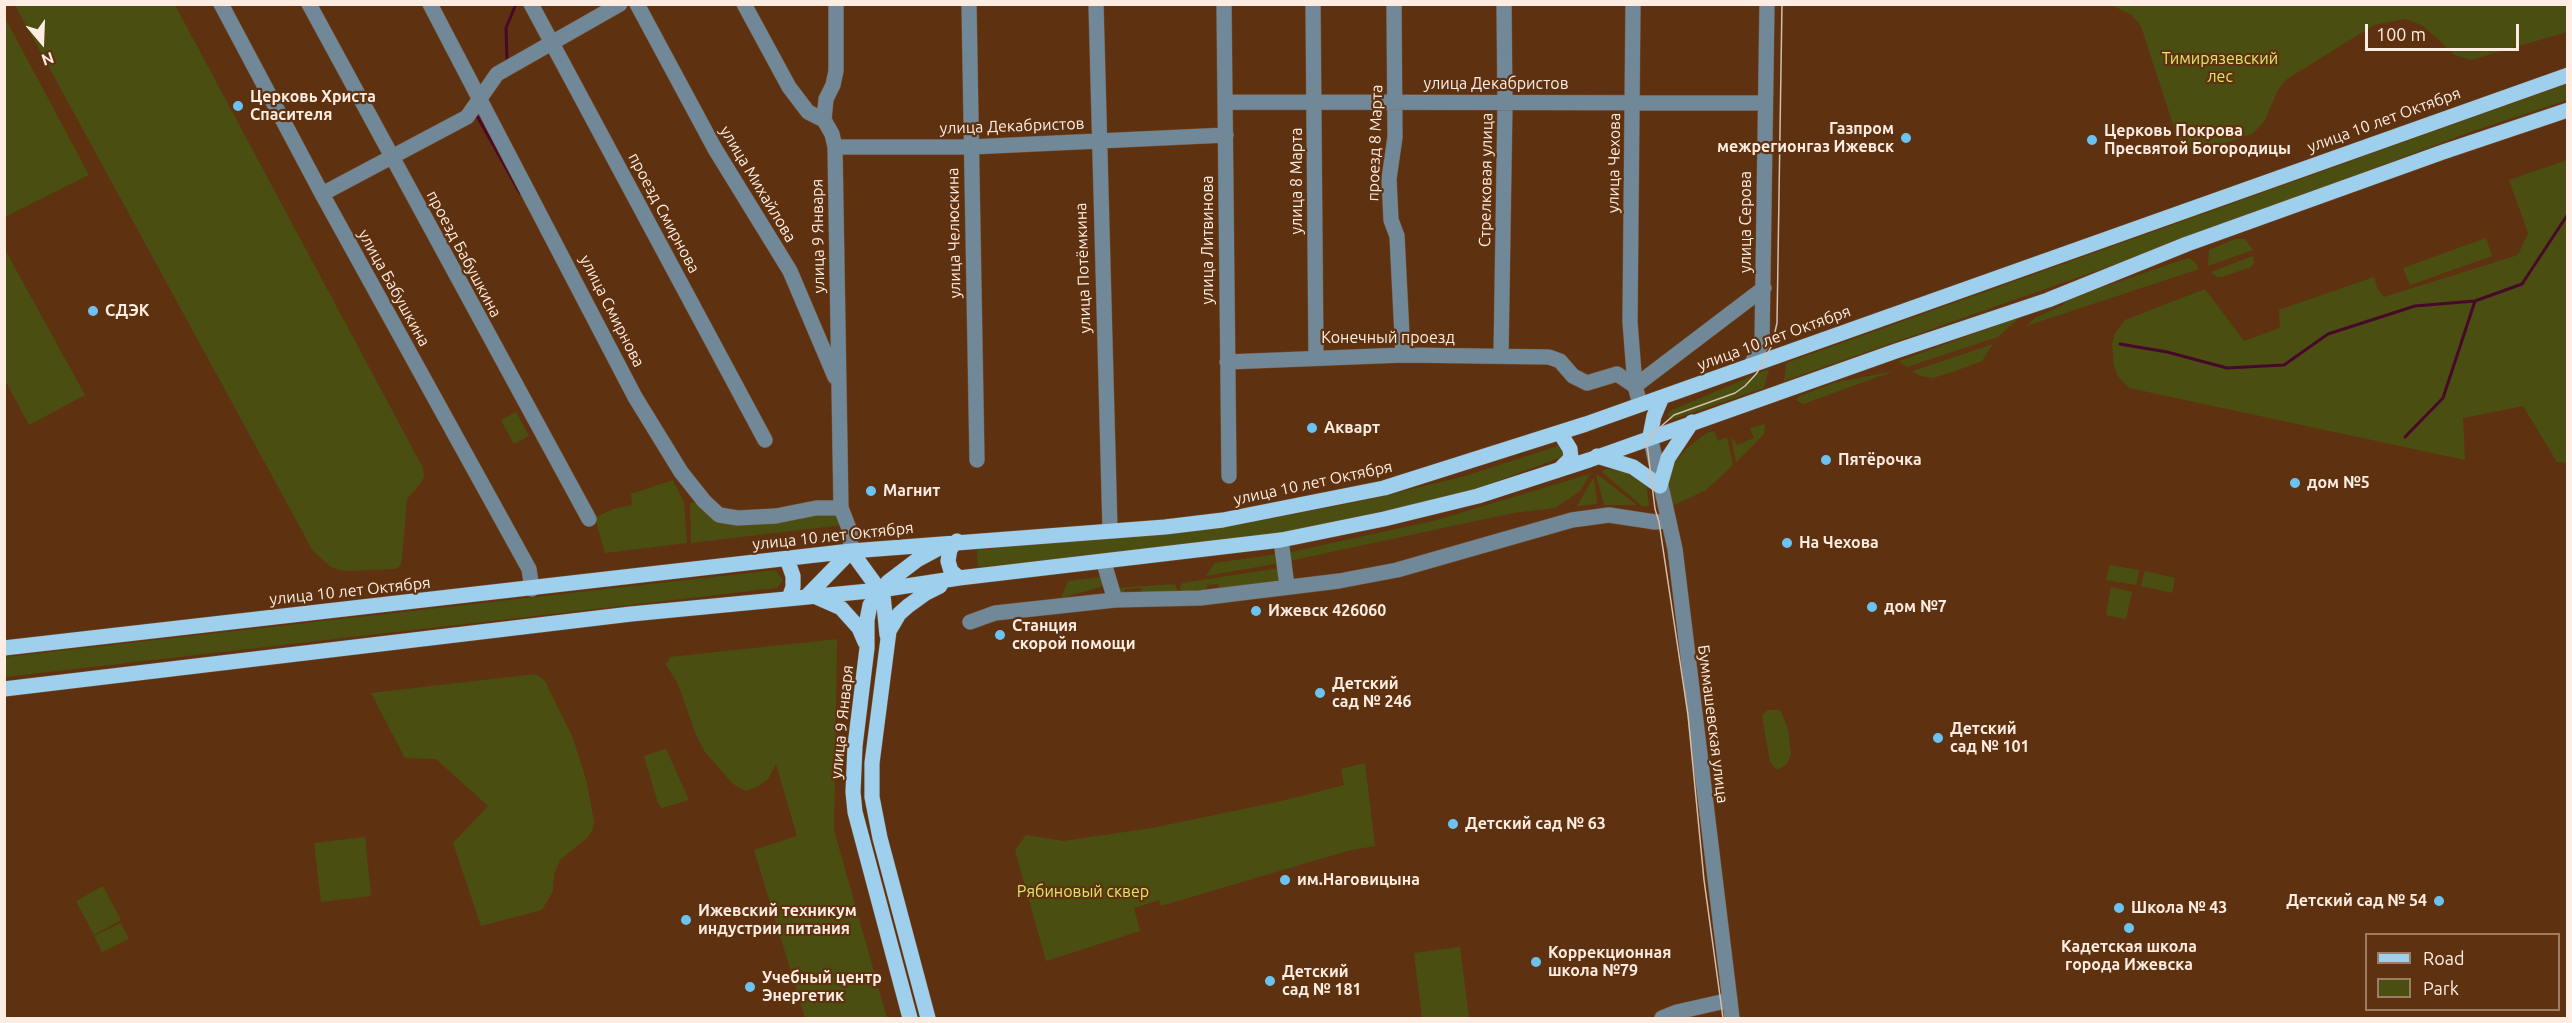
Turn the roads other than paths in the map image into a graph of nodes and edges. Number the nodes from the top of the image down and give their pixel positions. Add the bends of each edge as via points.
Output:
1 (221, 4) edge
2 (309, 4) edge
3 (430, 4) edge
4 (531, 4) edge
5 (620, 4) edge
6 (637, 4) edge
7 (744, 4) edge
8 (836, 4) edge
9 (969, 4) edge
10 (1095, 4) edge
11 (1224, 4) edge
12 (1313, 4) edge
13 (1394, 4) edge
14 (1504, 4) edge
15 (1633, 4) edge
16 (1767, 4) edge
17 (552, 44) junction
18 (2568, 75) edge
19 (480, 98) junction
20 (1314, 101) junction
21 (1395, 101) junction
22 (1226, 102) junction
23 (1632, 102) junction
24 (1766, 103) junction
25 (1505, 104) junction
26 (2568, 110) edge
27 (824, 120) junction
28 (1226, 135) junction
29 (1097, 140) junction
30 (835, 147) junction
31 (971, 147) junction
32 (391, 155) junction
33 (322, 194) junction
34 (1764, 288) junction
35 (1403, 354) junction
36 (1501, 356) junction
37 (1316, 357) junction
38 (1227, 362) junction
39 (1751, 365) junction
40 (1635, 386) junction
41 (839, 387) junction
42 (1662, 397) junction
43 (1640, 404) junction
44 (1692, 422) junction
45 (1560, 433) junction
46 (1650, 436) junction
47 (765, 440) dead end
48 (1597, 456) junction
49 (976, 460) dead end
50 (1561, 468) junction
51 (1229, 476) dead end
52 (1660, 486) junction
53 (841, 508) junction
54 (589, 519) dead end
55 (1668, 521) junction
56 (1110, 530) junction
57 (1281, 540) junction
58 (957, 541) junction
59 (851, 551) junction
60 (787, 559) junction
61 (1104, 563) junction
62 (959, 578) junction
63 (1287, 586) junction
64 (532, 589) junction
65 (880, 590) junction
66 (807, 596) junction
67 (789, 598) junction
68 (1115, 600) junction
69 (970, 622) dead end
70 (888, 638) junction
71 (4, 648) edge
72 (867, 648) junction
73 (4, 689) edge
74 (1730, 1000) junction
75 (910, 1018) edge
76 (928, 1018) edge
77 (1662, 1018) edge
78 (1732, 1018) edge

1 - 33 street, улица Бабушкина
2 - 32 street, проезд Бабушкина
3 - 19 street, улица Смирнова
4 - 17 street, проезд Смирнова
5 - 17 street
6 - 41 street, улица Михайлова via 715,149 790,271
7 - 27 street via 789,87 808,112
8 - 27 street via 836,71 826,99
9 - 31 street, улица Челюскина
10 - 29 street, улица Потёмкина
11 - 22 street, улица Литвинова
12 - 20 street, улица 8 Марта
13 - 21 street, проезд 8 Марта
14 - 25 street, Стрелковая улица
15 - 23 street, улица Чехова
16 - 24 street, улица Серова
17 - 19 street via 497,74
17 - 47 street, проезд Смирнова
18 - 39 main road, улица 10 лет Октября
19 - 32 street via 467,117
19 - 53 street, улица Смирнова via 635,397 681,472 704,501 719,515 738,518
20 - 21 street, улица Декабристов
20 - 22 street, улица Декабристов
20 - 37 street, улица 8 Марта
21 - 25 street, улица Декабристов
21 - 35 street, проезд 8 Марта via 1389,179
22 - 28 street, улица Литвинова
23 - 24 street, улица Декабристов
23 - 25 street, улица Декабристов
23 - 40 street, улица Чехова via 1630,322
24 - 34 street, улица Серова
25 - 36 street, Стрелковая улица
26 - 44 main road via 2187,244 2048,300
27 - 30 street, улица 9 Января
28 - 29 street, улица Декабристов
28 - 38 street, улица Литвинова
29 - 31 street, улица Декабристов
29 - 56 street, улица Потёмкина
30 - 31 street, улица Декабристов
30 - 41 street, улица 9 Января
31 - 49 street, улица Челюскина
32 - 33 street
32 - 54 street, проезд Бабушкина
33 - 64 street, улица Бабушкина via 530,569
34 - 39 street, улица Серова via 1762,343
34 - 40 street
35 - 36 street, Конечный проезд
35 - 37 street, Конечный проезд
36 - 40 street, Конечный проезд via 1549,357 1587,383 1617,374
37 - 38 street, Конечный проезд
38 - 51 street, улица Литвинова
39 - 42 main road, улица 10 лет Октября
40 - 43 street, улица Чехова
41 - 53 street, улица 9 Января
42 - 43 main road, улица 10 лет Октября
42 - 46 main road
43 - 45 main road, улица 10 лет Октября
44 - 46 main road
44 - 52 main road via 1668,458
45 - 50 main road via 1571,458
45 - 56 main road, улица 10 лет Октября via 1384,489 1223,520
46 - 48 main road
46 - 52 street, Буммашевская улица
48 - 50 main road
48 - 52 main road via 1633,467
50 - 57 main road via 1478,496
52 - 55 street, Буммашевская улица
53 - 59 street, улица 9 Января via 850,531
55 - 63 street via 1609,515 1572,520 1397,570
55 - 74 street, Буммашевская улица via 1676,549
56 - 58 main road, улица 10 лет Октября
57 - 61 main road
57 - 63 street
58 - 59 main road, улица 10 лет Октября
58 - 62 main road via 950,549 948,561
58 - 65 main road, улица 9 Января via 917,560
59 - 60 main road, улица 10 лет Октября
59 - 65 main road
59 - 66 main road
60 - 64 main road, улица 10 лет Октября
60 - 67 main road via 793,576
61 - 62 main road
61 - 68 street
62 - 65 main road
62 - 70 main road, улица 9 Января via 908,606 892,625
63 - 68 street via 1200,598
64 - 71 main road, улица 10 лет Октября
65 - 66 main road
65 - 70 main road via 885,600
65 - 72 main road, улица 9 Января via 868,612
66 - 67 main road
66 - 72 main road via 842,608 859,628
67 - 73 main road
68 - 69 street via 995,613
70 - 76 main road, улица 9 Января via 872,763 872,797
72 - 75 main road, улица 9 Января via 855,746 855,812
74 - 77 street
74 - 78 street, Буммашевская улица

